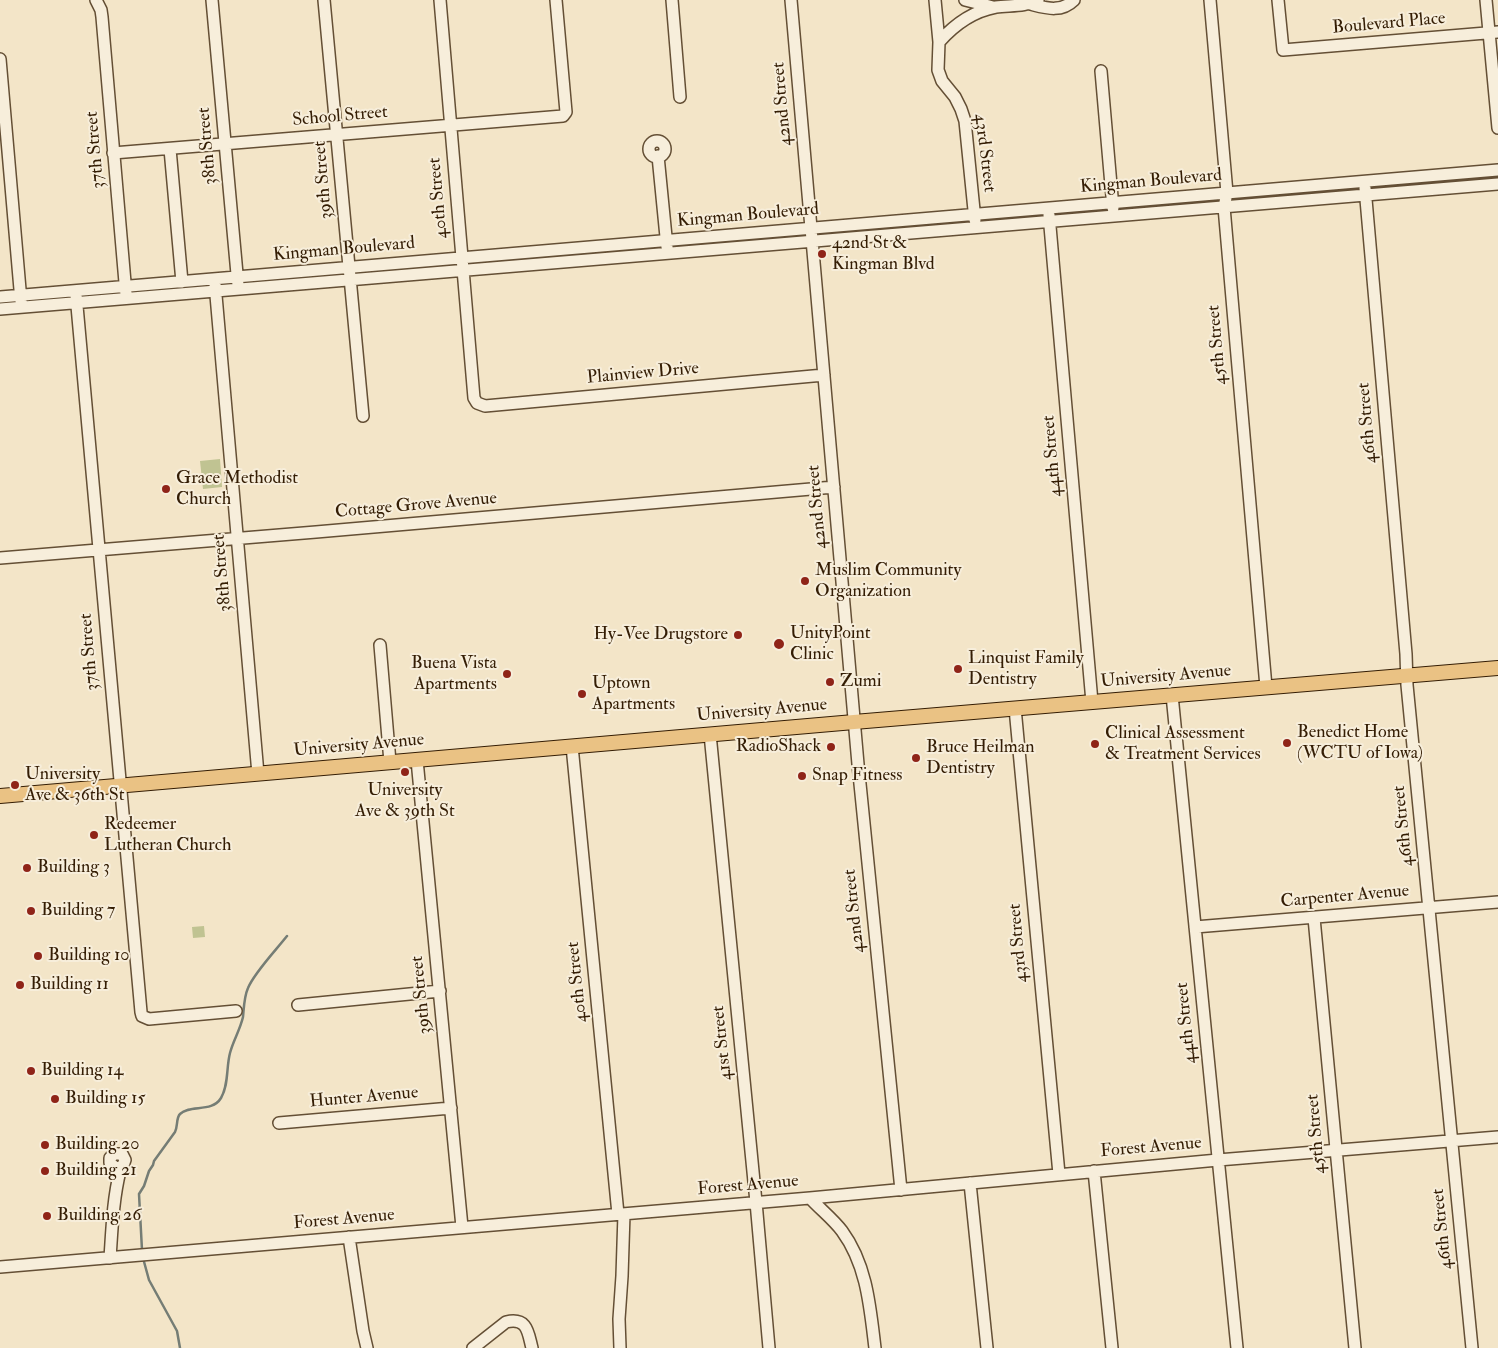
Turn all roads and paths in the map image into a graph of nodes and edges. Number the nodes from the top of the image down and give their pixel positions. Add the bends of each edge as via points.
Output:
1 (96, 0) edge
2 (212, 0) edge
3 (324, 0) edge
4 (440, 0) edge
5 (556, 0) edge
6 (672, 0) edge
7 (791, 0) edge
8 (935, 0) edge
9 (965, 0) edge
10 (1074, 0) edge
11 (1210, 0) edge
12 (1278, 0) edge
13 (1034, 2) edge
14 (1490, 4) edge
15 (995, 8) junction
16 (1494, 32) edge
17 (939, 42) junction
18 (0, 59) edge
19 (1101, 70) dead end
20 (680, 97) dead end
21 (451, 126) junction
22 (1498, 128) edge
23 (337, 135) junction
24 (225, 144) junction
25 (170, 149) junction
26 (113, 153) junction
27 (658, 156) dead end
28 (1498, 170) edge
29 (1364, 181) junction
30 (1498, 184) edge
31 (1227, 193) junction
32 (1365, 195) junction
33 (1112, 202) junction
34 (1224, 207) junction
35 (1048, 208) junction
36 (974, 214) junction
37 (1114, 216) junction
38 (1049, 222) junction
39 (812, 228) junction
40 (975, 228) junction
41 (666, 240) junction
42 (813, 242) junction
43 (668, 254) junction
44 (462, 257) junction
45 (349, 267) junction
46 (463, 271) junction
47 (237, 278) junction
48 (350, 281) junction
49 (182, 282) junction
50 (215, 285) junction
51 (238, 290) junction
52 (126, 293) junction
53 (20, 295) junction
54 (0, 297) edge
55 (76, 297) junction
56 (21, 307) junction
57 (0, 309) edge
58 (824, 375) junction
59 (473, 394) joint
60 (363, 416) dead end
61 (834, 487) junction
62 (237, 539) junction
63 (99, 550) junction
64 (0, 558) edge
65 (380, 645) dead end
66 (1498, 668) edge
67 (1407, 675) junction
68 (1266, 687) junction
69 (1172, 695) junction
70 (1092, 702) junction
71 (1015, 708) junction
72 (854, 722) junction
73 (710, 734) junction
74 (572, 746) junction
75 (417, 760) junction
76 (390, 762) junction
77 (258, 774) junction
78 (120, 786) junction
79 (0, 796) edge
80 (1498, 902) edge
81 (1429, 908) junction
82 (1314, 918) junction
83 (1195, 928) junction
84 (440, 991) junction
85 (298, 1005) dead end
86 (236, 1011) dead end
87 (451, 1108) junction
88 (279, 1123) dead end
89 (1498, 1137) edge
90 (1452, 1140) junction
91 (1337, 1150) junction
92 (1218, 1160) junction
93 (121, 1167) dead end
94 (1094, 1171) junction
95 (1059, 1174) junction
96 (970, 1183) junction
97 (901, 1190) junction
98 (810, 1198) junction
99 (756, 1202) junction
100 (621, 1214) junction
101 (462, 1227) junction
102 (349, 1237) junction
103 (116, 1257) junction
104 (0, 1267) edge
105 (367, 1348) edge
106 (473, 1348) edge
107 (532, 1348) edge
108 (620, 1348) edge
109 (769, 1348) edge
110 (875, 1348) edge
111 (987, 1348) edge
112 (1112, 1348) edge
113 (1237, 1348) edge
114 (1356, 1348) edge
115 (1472, 1348) edge

1 - 26 street, 37th Street via 102,17
2 - 24 street, 38th Street
3 - 23 street, 39th Street
4 - 21 street, 40th Street
5 - 21 street, School Street via 566,112 563,116
6 - 20 street
7 - 39 street, 42nd Street
8 - 17 street, 43rd Street
9 - 15 street
10 - 13 street via 1058,9
11 - 31 street, 45th Street
12 - 16 street, Boulevard Place via 1283,50
13 - 15 street
14 - 16 street
15 - 17 street via 962,21
16 - 22 street
17 - 36 street, 43rd Street via 938,70 965,121
18 - 53 street
19 - 33 street
21 - 23 street, School Street
21 - 44 street, 40th Street
23 - 24 street, School Street
23 - 45 street, 39th Street
24 - 25 street, School Street
24 - 47 street, 38th Street
25 - 26 street, School Street
25 - 49 street
26 - 52 street, 37th Street
27 - 41 street
28 - 29 street, Kingman Boulevard
29 - 31 street, Kingman Boulevard
29 - 32 street, 46th Street
30 - 32 street, Kingman Boulevard
31 - 33 street, Kingman Boulevard
31 - 34 street, 45th Street
32 - 34 street, Kingman Boulevard
32 - 67 street, 46th Street
33 - 35 street, Kingman Boulevard
33 - 37 street
34 - 37 street, Kingman Boulevard
34 - 68 street, 45th Street
35 - 36 street, Kingman Boulevard
35 - 38 street, 44th Street
36 - 39 street, Kingman Boulevard
36 - 40 street, 43rd Street
37 - 38 street, Kingman Boulevard
38 - 40 street, Kingman Boulevard
38 - 70 street, 44th Street
39 - 41 street, Kingman Boulevard
39 - 42 street, 42nd Street
40 - 42 street, Kingman Boulevard
41 - 43 street
41 - 44 street, Kingman Boulevard
42 - 43 street, Kingman Boulevard
42 - 58 street, 42nd Street
43 - 46 street, Kingman Boulevard
44 - 45 street, Kingman Boulevard
44 - 46 street, 40th Street
45 - 47 street, Kingman Boulevard
45 - 48 street, 39th Street
46 - 48 street, Kingman Boulevard
46 - 59 street, 40th Street
47 - 50 street, Kingman Boulevard
47 - 51 street, 38th Street
48 - 51 street, Kingman Boulevard
48 - 60 street, 39th Street
49 - 50 street, Kingman Boulevard
49 - 52 street, Kingman Boulevard
50 - 51 street, Kingman Boulevard
50 - 52 street, Kingman Boulevard
50 - 62 street, 38th Street
52 - 55 street, Kingman Boulevard
53 - 54 street, Kingman Boulevard
53 - 55 street, Kingman Boulevard
53 - 56 street
55 - 56 street, Kingman Boulevard
55 - 63 street, 37th Street
56 - 57 street, Kingman Boulevard
58 - 59 street, Plainview Drive via 485,406 477,403
58 - 61 street, 42nd Street
61 - 62 street, Cottage Grove Avenue
61 - 72 street, 42nd Street
62 - 63 street, Cottage Grove Avenue
62 - 77 street, 38th Street
63 - 64 street, Cottage Grove Avenue
63 - 78 street, 37th Street
65 - 76 street
66 - 67 main road, University Avenue
67 - 68 main road, University Avenue
67 - 81 street, 46th Street
68 - 69 main road, University Avenue
69 - 70 main road, University Avenue
69 - 83 street, 44th Street
70 - 71 main road, University Avenue
71 - 72 main road, University Avenue
71 - 95 street, 43rd Street
72 - 73 main road, University Avenue
72 - 97 street, 42nd Street
73 - 74 main road, University Avenue
73 - 99 street, 41st Street
74 - 75 main road, University Avenue
74 - 100 street, 40th Street
75 - 76 main road, University Avenue
75 - 84 street, 39th Street
76 - 77 main road, University Avenue
77 - 78 main road, University Avenue
78 - 79 main road, University Avenue
78 - 86 street, 37th Street via 142,1016
80 - 81 street, Carpenter Avenue
81 - 82 street, Carpenter Avenue
81 - 90 street, 46th Street
82 - 83 street, Carpenter Avenue
82 - 91 street, 45th Street
83 - 92 street, 44th Street
84 - 85 street
84 - 87 street, 39th Street
87 - 88 street, Hunter Avenue
87 - 101 street, 39th Street
89 - 90 street, Forest Avenue
90 - 91 street, Forest Avenue
90 - 115 street, 46th Street
91 - 92 street, Forest Avenue
91 - 114 street, 45th Street
92 - 94 street, Forest Avenue
92 - 113 street, 44th Street
93 - 103 street via 115,1197
94 - 95 street, Forest Avenue
94 - 112 street
95 - 96 street, Forest Avenue
96 - 97 street, Forest Avenue
96 - 111 street
97 - 98 street, Forest Avenue
98 - 99 street, Forest Avenue
98 - 110 street via 841,1230 859,1260
99 - 100 street, Forest Avenue
99 - 109 street, 41st Street
100 - 101 street, Forest Avenue
100 - 108 street, 40th Street
101 - 102 street, Forest Avenue
102 - 103 street, Forest Avenue
102 - 105 street
103 - 104 street, Forest Avenue
106 - 107 street via 511,1320 525,1325

